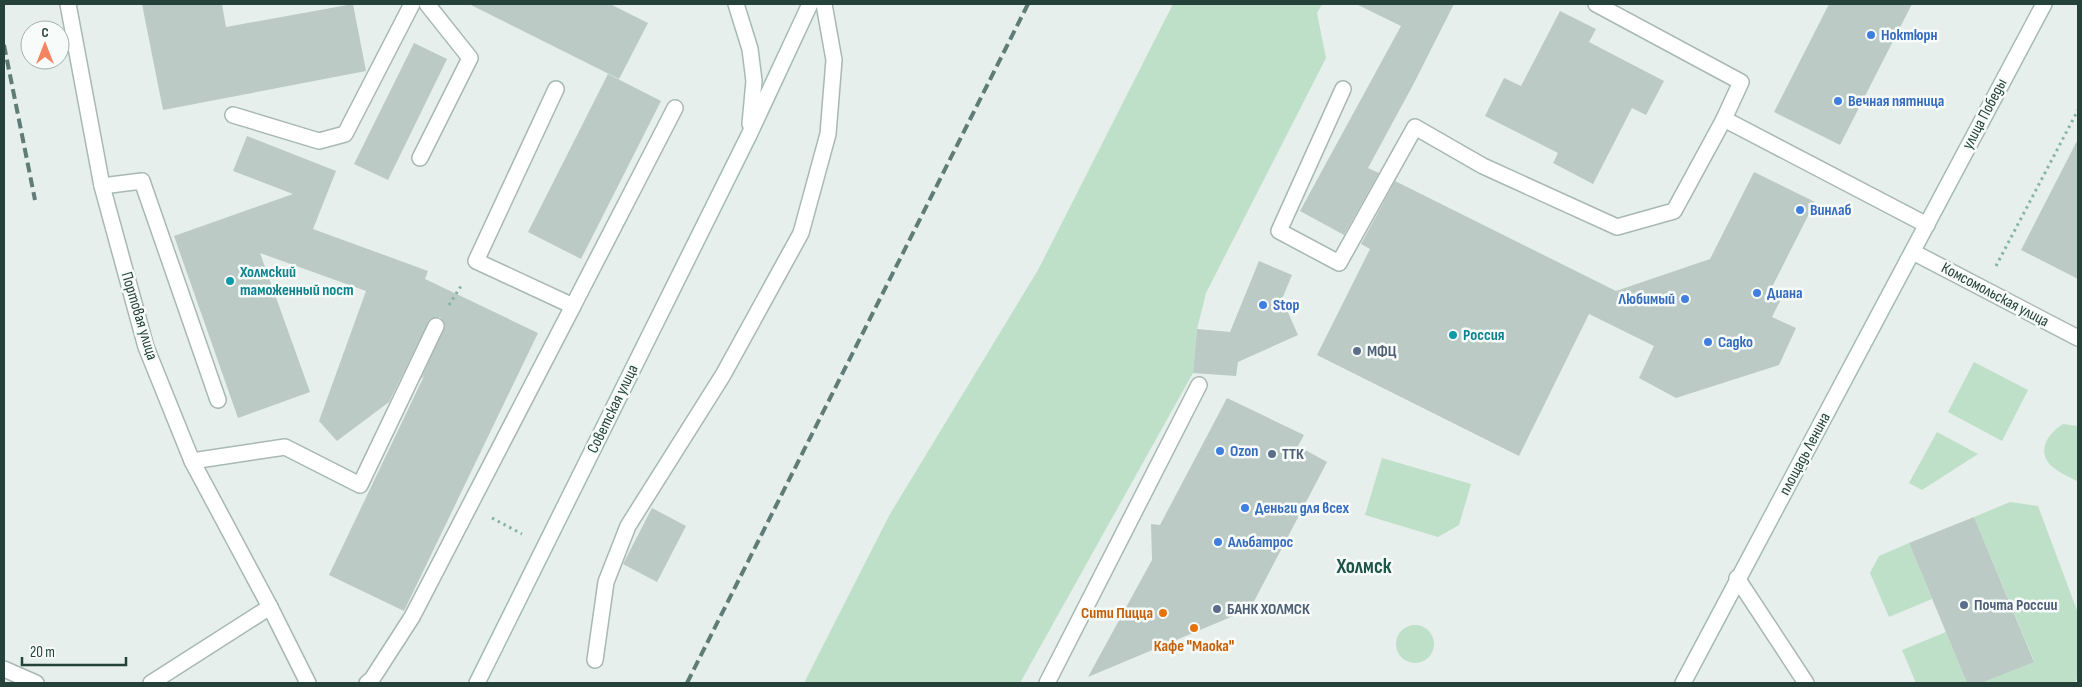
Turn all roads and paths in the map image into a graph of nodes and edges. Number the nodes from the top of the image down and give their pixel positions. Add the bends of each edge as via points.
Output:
1 (68, 4) edge
2 (412, 4) edge
3 (427, 4) edge
4 (736, 4) edge
5 (810, 4) edge
6 (824, 4) edge
7 (1596, 4) edge
8 (2044, 4) edge
9 (556, 89) dead end
10 (1343, 89) dead end
11 (675, 108) dead end
12 (2078, 110) edge
13 (233, 115) dead end
14 (1724, 119) junction
15 (749, 135) junction
16 (420, 158) dead end
17 (102, 186) junction
18 (1927, 225) junction
19 (1913, 252) junction
20 (476, 262) junction
21 (1996, 266) dead end
22 (573, 306) junction
23 (436, 326) joint
24 (2078, 338) edge
25 (1199, 385) dead end
26 (218, 400) dead end
27 (192, 461) junction
28 (471, 506) junction
29 (544, 546) junction
30 (1738, 578) junction
31 (270, 607) junction
32 (595, 660) dead end
33 (4, 669) edge
34 (36, 683) edge
35 (151, 683) edge
36 (308, 683) edge
37 (367, 683) edge
38 (477, 683) edge
39 (1047, 683) edge
40 (1683, 683) edge
41 (1806, 683) edge

1 - 17 main road, Портовая улица
2 - 13 main road via 345,134 319,141
3 - 16 main road via 470,58
4 - 15 main road, Советская улица via 750,49 754,81
5 - 15 main road, Советская улица
6 - 32 main road via 834,60 828,134 801,233 724,376 628,526 606,582
7 - 14 main road via 1741,82
8 - 18 main road, улица Победы
9 - 20 main road
10 - 14 main road via 1279,231 1339,263 1415,127 1483,166 1617,228 1674,211
11 - 22 main road
12 - 21 path
14 - 18 main road
15 - 29 main road, Советская улица
17 - 26 main road via 142,181
17 - 27 main road, Портовая улица via 146,347
18 - 19 main road, площадь Ленина
19 - 24 main road, Комсомольская улица
19 - 30 main road, площадь Ленина
20 - 22 main road
20 - 23 path
22 - 28 main road
23 - 27 main road via 360,486 285,448
25 - 39 main road
27 - 31 main road, Портовая улица
28 - 29 path
28 - 37 main road via 412,617
29 - 38 main road, Советская улица
30 - 40 main road, площадь Ленина
30 - 41 main road
31 - 35 main road
31 - 36 main road, Портовая улица
33 - 34 main road

